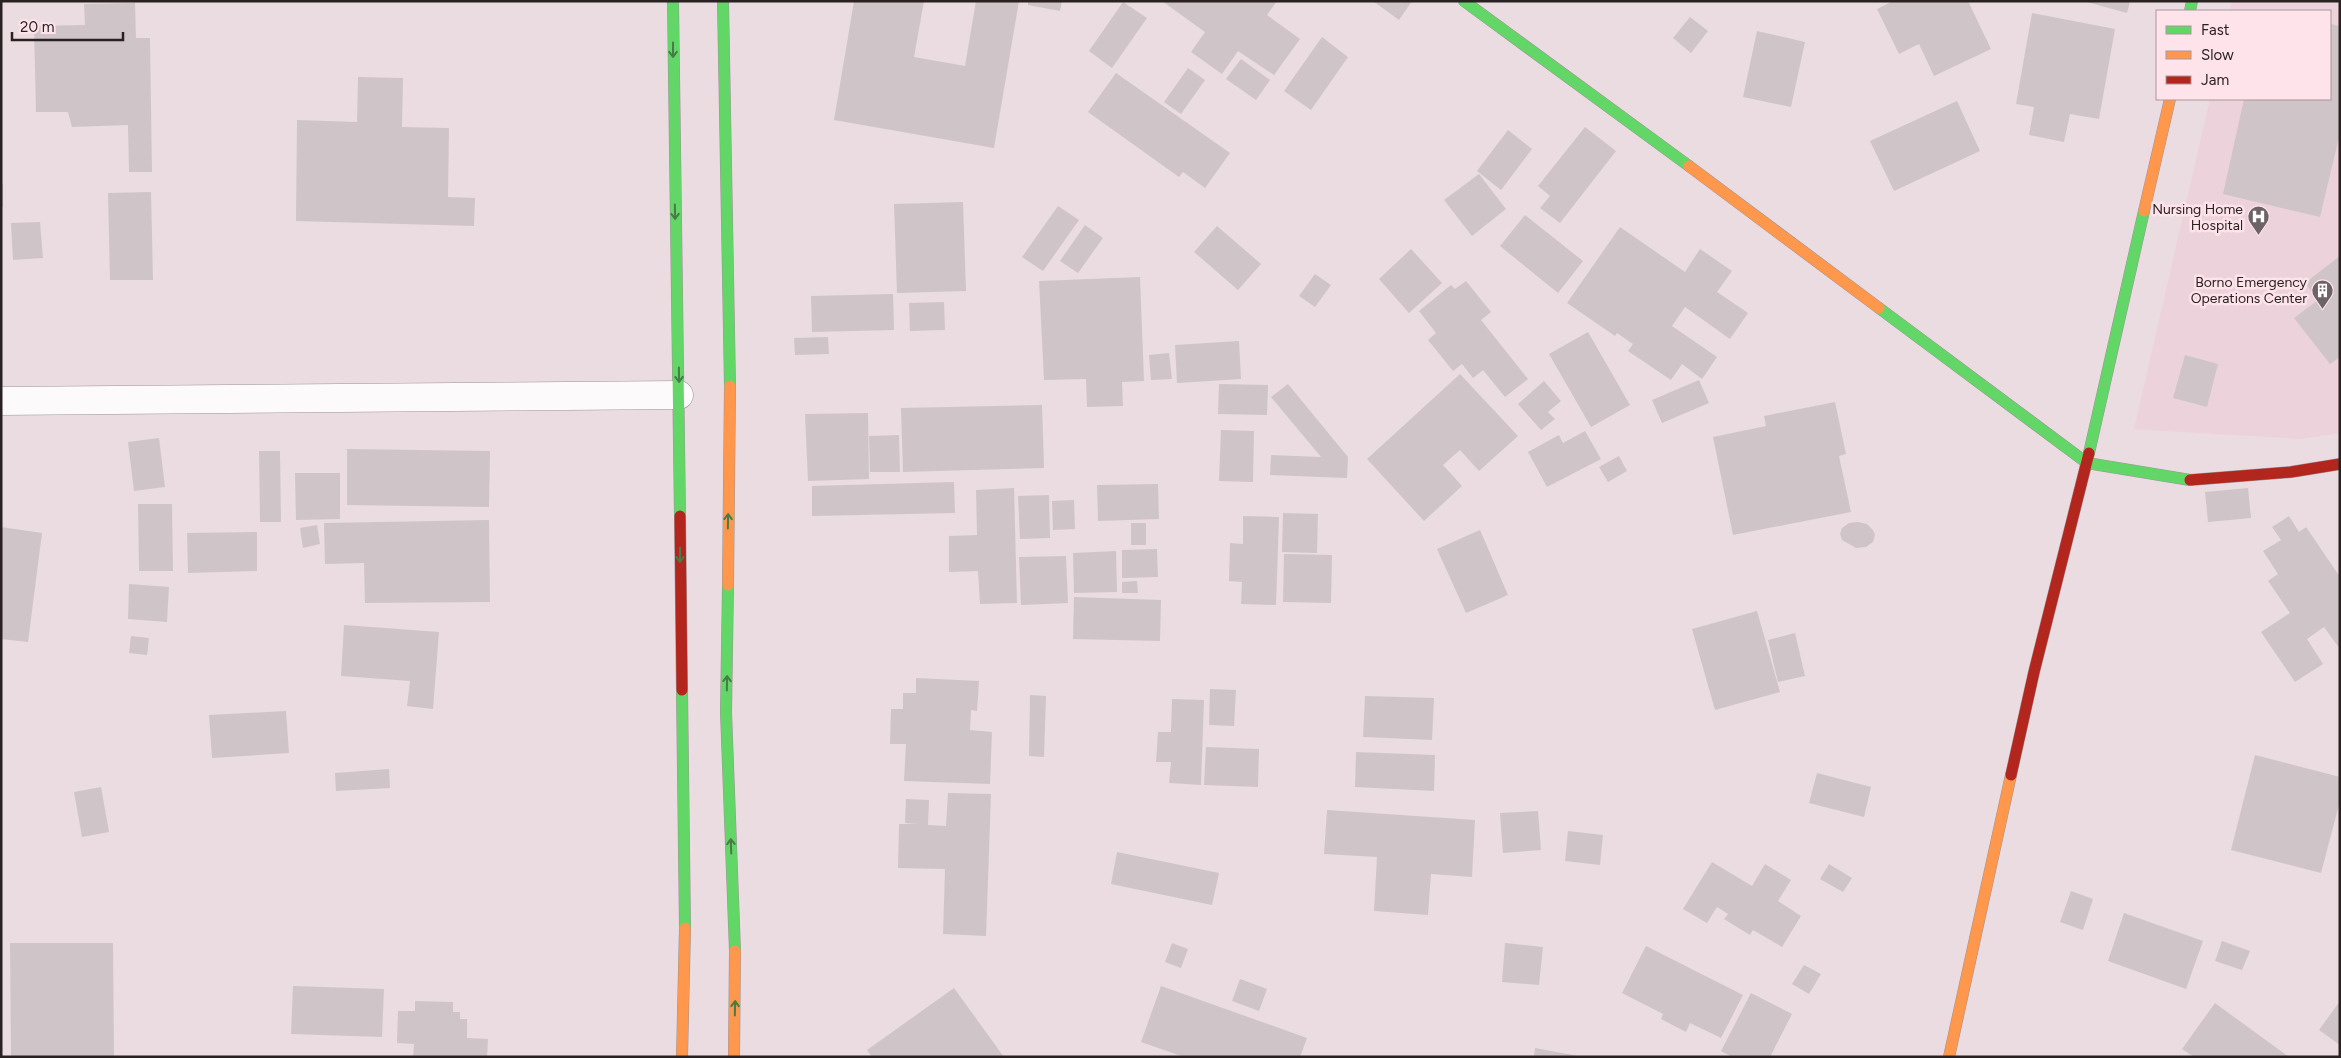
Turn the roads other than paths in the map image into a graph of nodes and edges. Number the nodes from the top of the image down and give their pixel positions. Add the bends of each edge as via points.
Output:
1 (673, 1) edge
2 (723, 1) edge
3 (1464, 1) edge
4 (2170, 100) edge
5 (679, 395) junction
6 (1, 401) edge
7 (2087, 463) junction
8 (2340, 464) edge
9 (682, 1057) edge
10 (734, 1057) edge
11 (1949, 1057) edge

1 -> 5 main road
10 -> 2 main road via 735,949 726,712 730,388
3 - 7 main road
4 - 7 main road
5 - 6 street
5 -> 9 main road via 684,937
7 - 8 main road via 2189,480 2291,472
7 - 11 main road via 2034,672

